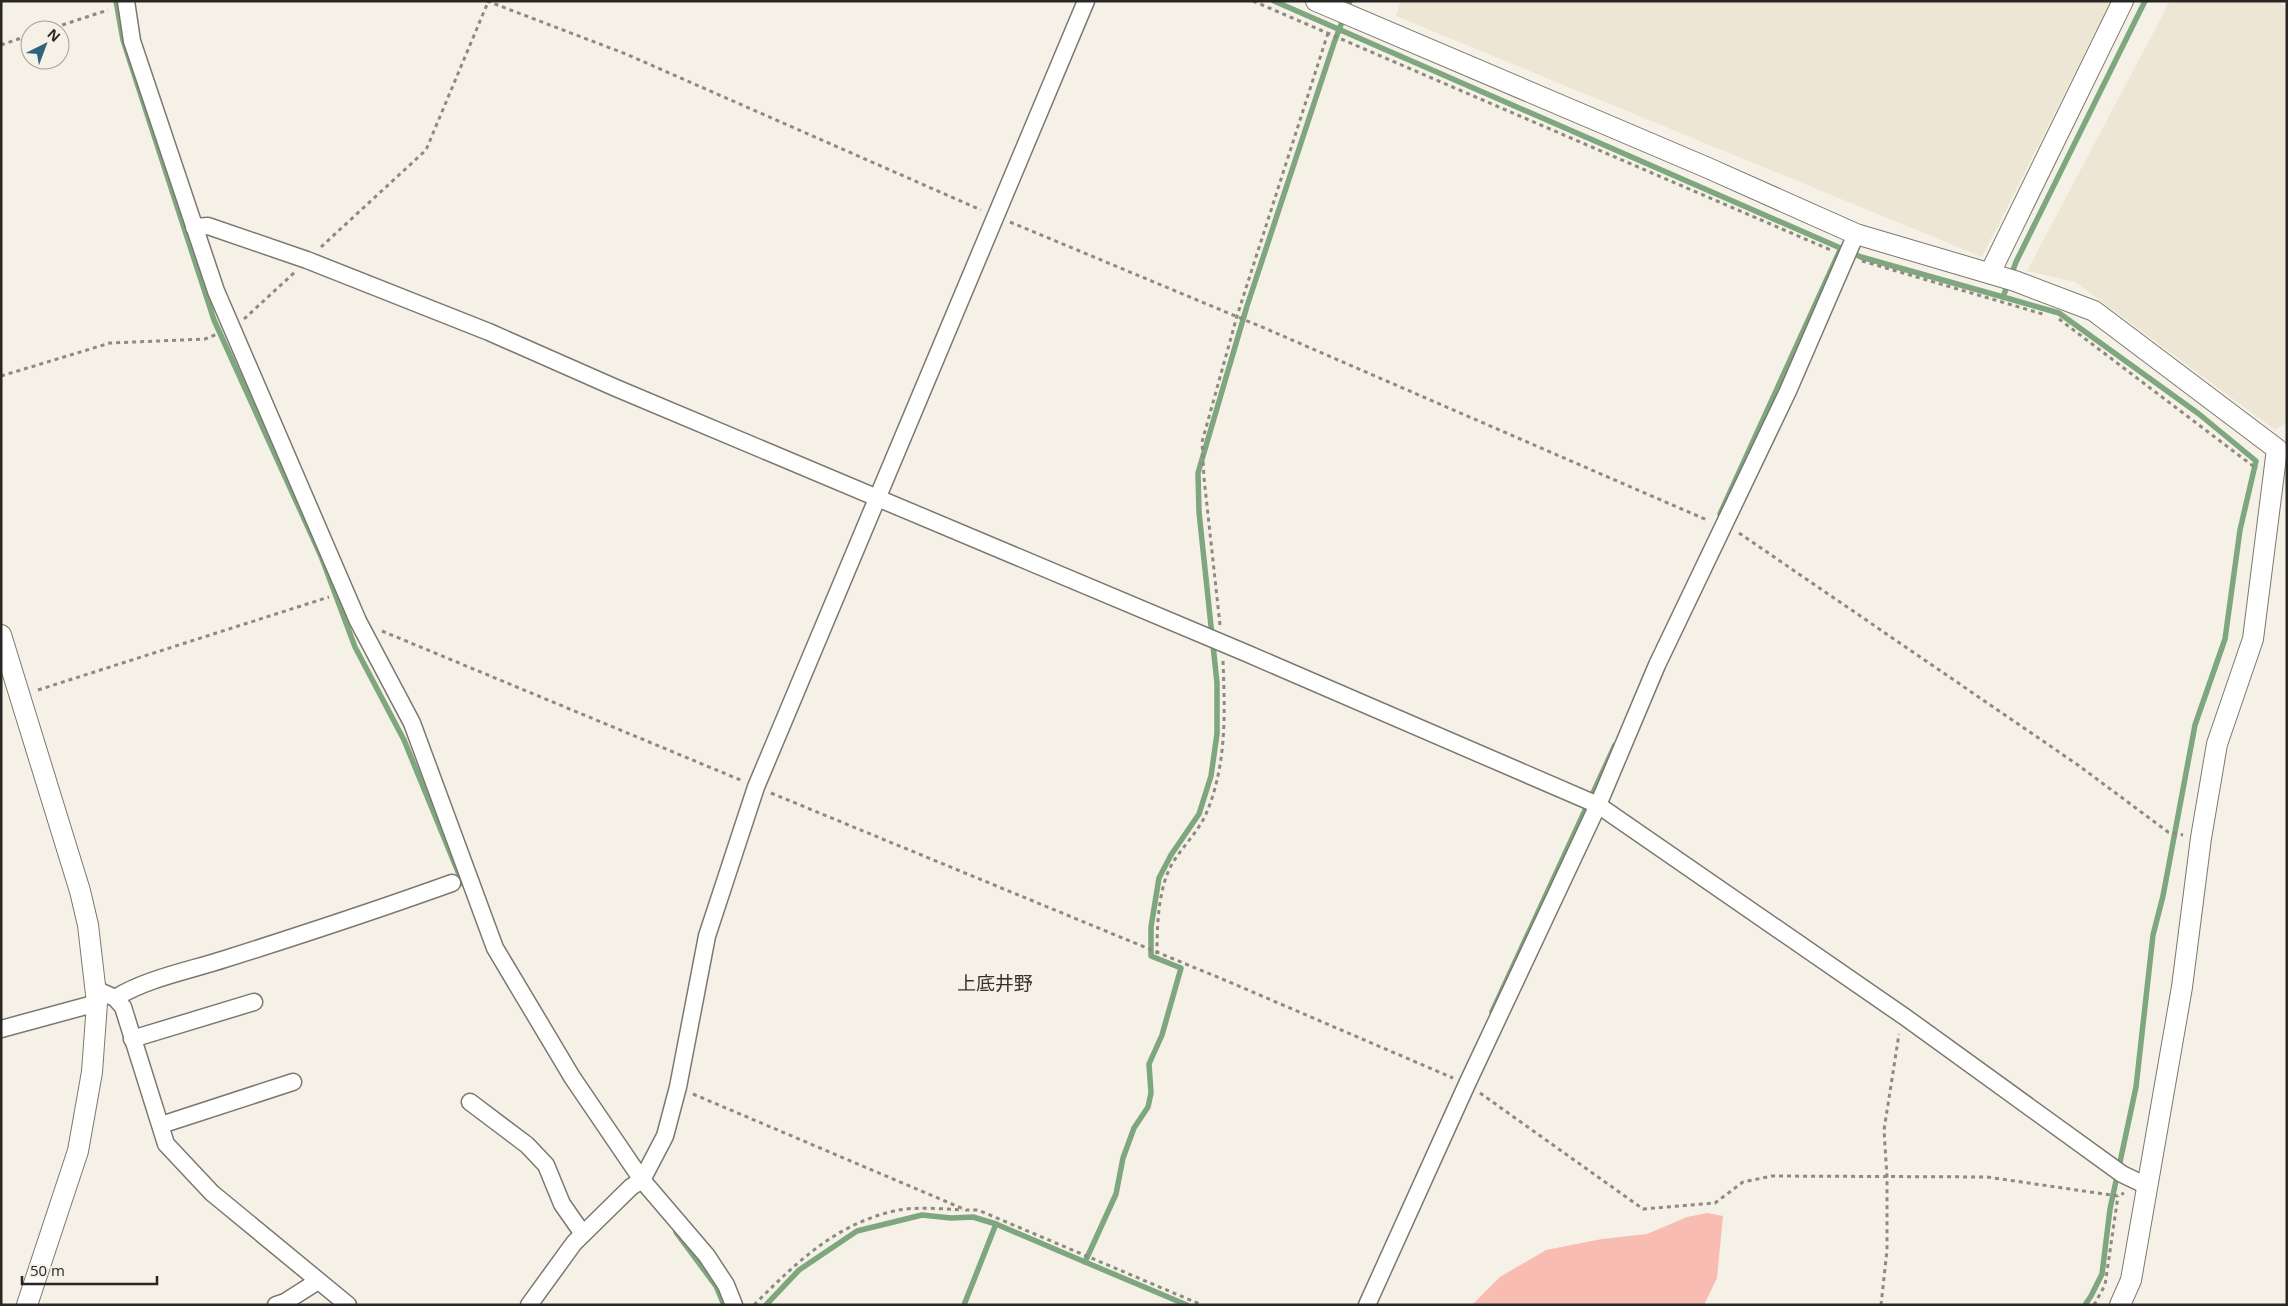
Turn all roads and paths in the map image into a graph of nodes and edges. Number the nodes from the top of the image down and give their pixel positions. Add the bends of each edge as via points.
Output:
1 (126, 1) edge
2 (488, 1) edge
3 (1086, 1) edge
4 (1254, 1) edge
5 (1316, 1) edge
6 (2123, 1) edge
7 (108, 10) dead end
8 (1360, 10) edge
9 (70, 22) edge
10 (1328, 33) junction
11 (20, 39) edge
12 (1, 45) edge
13 (997, 217) junction
14 (194, 227) junction
15 (1856, 234) junction
16 (1847, 257) junction
17 (307, 260) junction
18 (1990, 273) junction
19 (2048, 315) dead end
20 (1237, 316) junction
21 (2057, 318) dead end
22 (232, 328) junction
23 (1, 376) edge
24 (2282, 446) edge
25 (2274, 481) junction
26 (877, 498) junction
27 (1723, 527) junction
28 (345, 591) junction
29 (358, 621) junction
30 (1, 635) edge
31 (1222, 643) junction
32 (21, 695) junction
33 (756, 787) junction
34 (1598, 805) junction
35 (2201, 838) junction
36 (452, 883) dead end
37 (1157, 954) junction
38 (102, 997) junction
39 (254, 1002) dead end
40 (1905, 1017) junction
41 (1, 1029) edge
42 (132, 1039) junction
43 (293, 1082) dead end
44 (1467, 1084) junction
45 (678, 1087) junction
46 (470, 1102) dead end
47 (161, 1125) junction
48 (1888, 1177) junction
49 (642, 1180) junction
50 (2143, 1184) junction
51 (2118, 1196) junction
52 (966, 1210) junction
53 (584, 1234) junction
54 (318, 1281) junction
55 (27, 1305) edge
56 (276, 1305) edge
57 (348, 1305) edge
58 (529, 1305) edge
59 (734, 1305) edge
60 (754, 1305) edge
61 (1202, 1305) edge
62 (1367, 1305) edge
63 (1881, 1305) edge
64 (2094, 1305) edge
65 (2120, 1305) edge

1 - 14 street via 132,41
2 - 13 path via 626,54
2 - 17 path via 426,150
3 - 13 street
4 - 10 path
5 - 8 street
6 - 18 street
7 - 9 path
8 - 15 street
10 - 16 path
10 - 20 path
11 - 12 path
13 - 20 path
13 - 26 street
14 - 17 street via 208,226
14 - 22 street
15 - 16 street
15 - 18 street
16 - 19 path
16 - 27 street
17 - 22 path
17 - 26 street via 489,332
18 - 24 street via 2094,312
20 - 27 path
20 - 31 path via 1202,442
21 - 25 path
22 - 23 path via 205,338 110,343
22 - 28 street
24 - 25 street
25 - 35 street via 2253,639 2217,744
26 - 31 street
26 - 33 street
27 - 34 street via 1657,666
27 - 35 path via 1737,531 1796,571 2078,765 2168,832
28 - 29 street
28 - 32 path
29 - 33 path
29 - 49 street via 412,723 495,948 572,1078
30 - 32 street
31 - 34 street
31 - 37 path via 1225,730 1218,776 1206,814 1171,866 1162,895
32 - 38 street via 80,890
33 - 37 path
33 - 45 street via 707,936
34 - 40 street
34 - 44 street
35 - 50 street via 2182,988
36 - 38 street via 190,971
37 - 44 path
38 - 41 street
38 - 42 street via 123,1007
38 - 55 street via 78,1151
39 - 42 street
40 - 48 path via 1900,1027 1884,1130
40 - 50 street via 2122,1174
42 - 47 street
43 - 47 street
44 - 48 path via 1643,1209 1715,1203 1744,1182 1772,1176
44 - 62 street
45 - 49 street via 665,1136
45 - 52 path
46 - 53 street via 527,1145 546,1165 562,1204
47 - 54 street via 166,1144 212,1193
48 - 51 path via 1987,1177
48 - 63 path via 1887,1250
49 - 53 street
49 - 59 street via 707,1256 726,1285
50 - 51 path
50 - 65 street via 2131,1280
51 - 64 path via 2105,1285
52 - 60 path via 896,1210 862,1221 835,1234 798,1261
52 - 61 path via 978,1210
53 - 58 street
54 - 56 street
54 - 57 street

